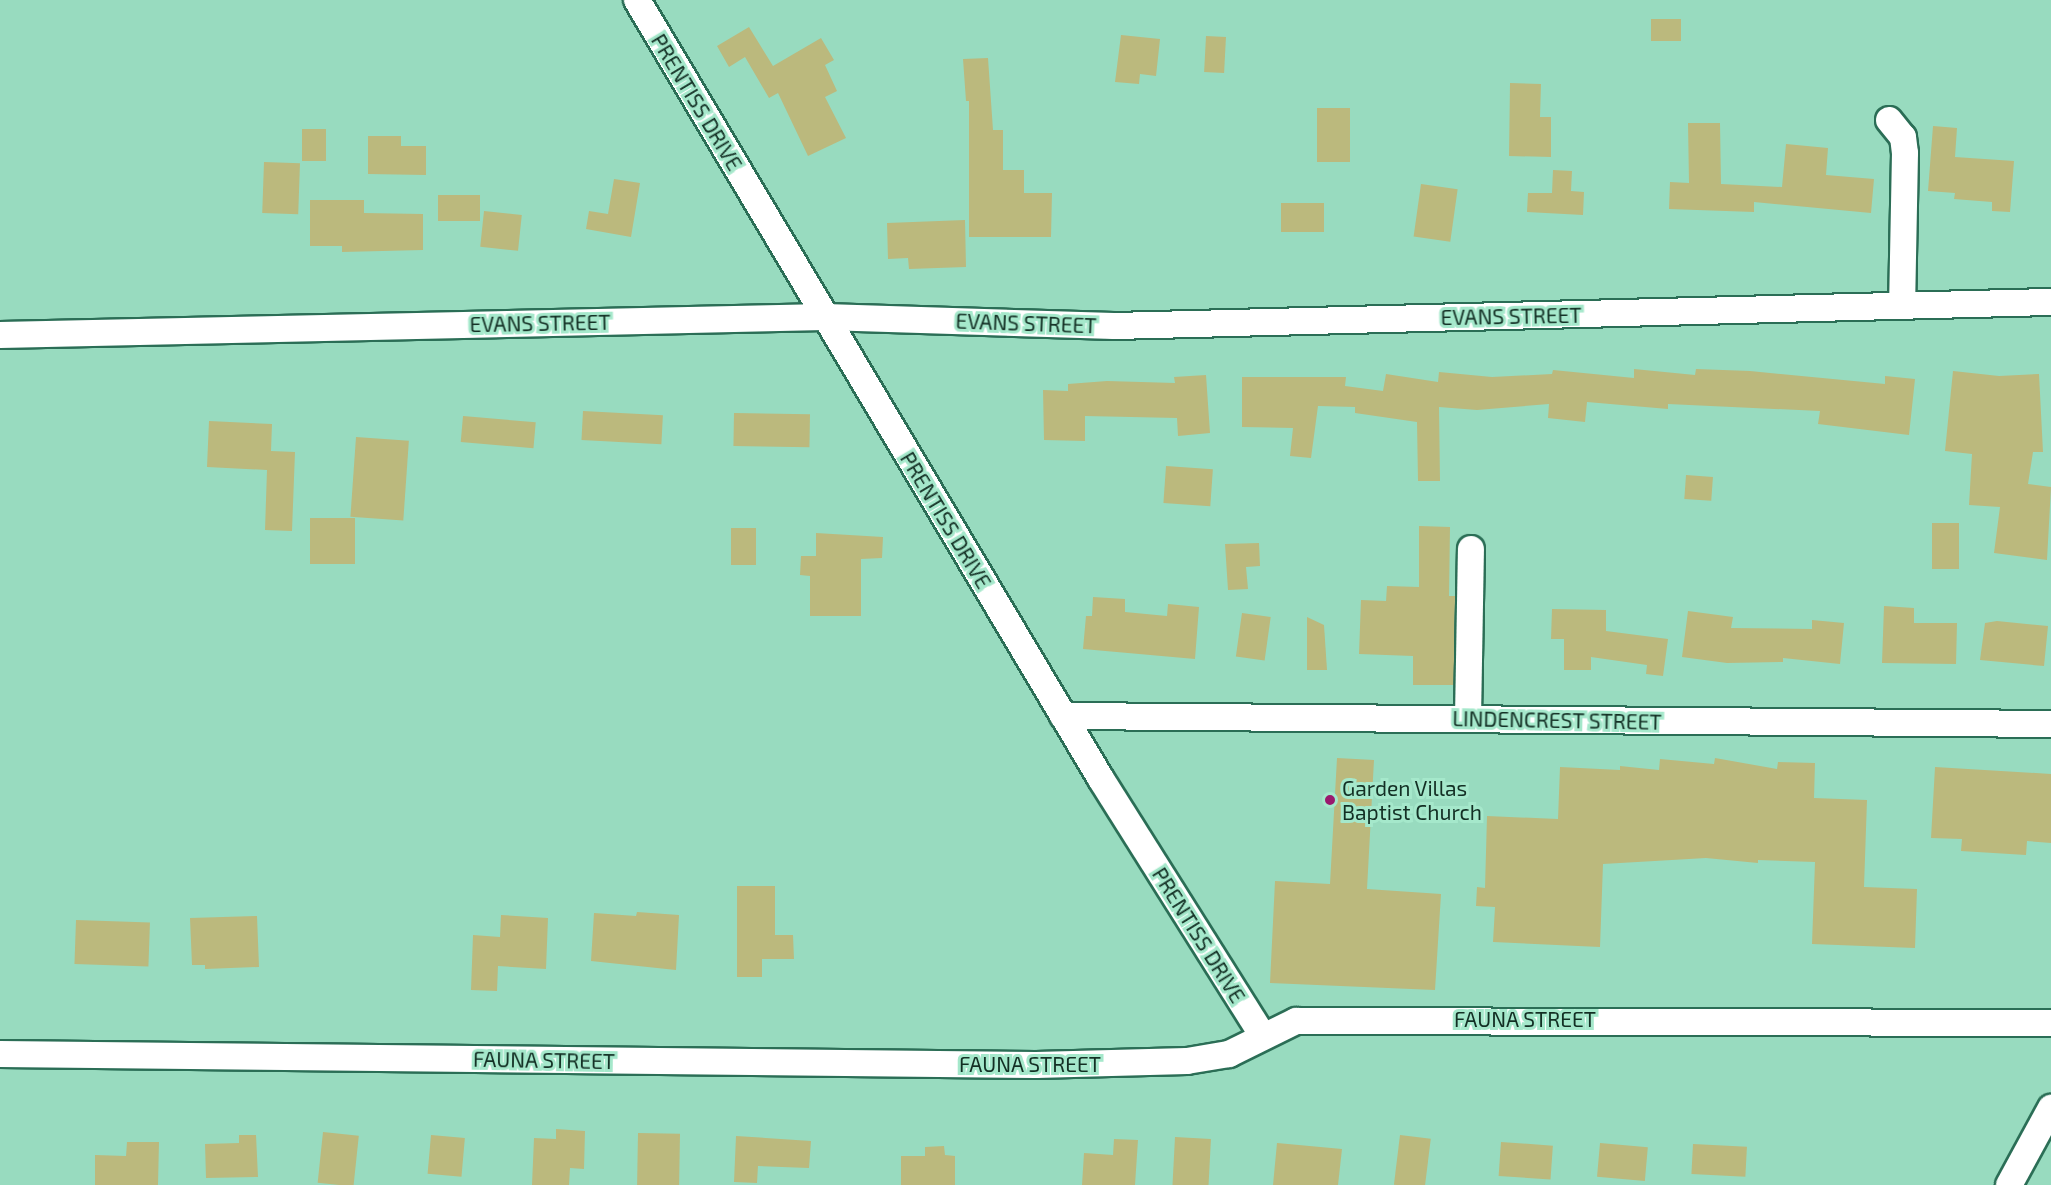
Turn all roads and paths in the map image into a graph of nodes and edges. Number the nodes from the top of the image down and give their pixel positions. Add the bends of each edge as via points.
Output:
1 (637, 0) edge
2 (1889, 120) dead end
3 (2051, 302) edge
4 (1902, 306) junction
5 (825, 316) junction
6 (0, 335) edge
7 (1471, 549) dead end
8 (1063, 716) junction
9 (1468, 718) junction
10 (2051, 724) edge
11 (2051, 1023) edge
12 (1262, 1035) junction
13 (0, 1054) edge
14 (2051, 1108) edge
15 (2009, 1185) edge

1 - 5 street, PRENTISS DRIVE
2 - 4 street via 1903,137 1905,153
3 - 4 street, EVANS STREET
4 - 5 street, EVANS STREET via 1114,326
5 - 6 street, EVANS STREET
5 - 8 street, PRENTISS DRIVE
7 - 9 street
8 - 9 street, LINDENCREST STREET
8 - 12 street, PRENTISS DRIVE
9 - 10 street, LINDENCREST STREET
11 - 12 street, FAUNA STREET via 1318,1020 1296,1021
12 - 13 street, FAUNA STREET via 1229,1054 1187,1061 1036,1065
14 - 15 street

